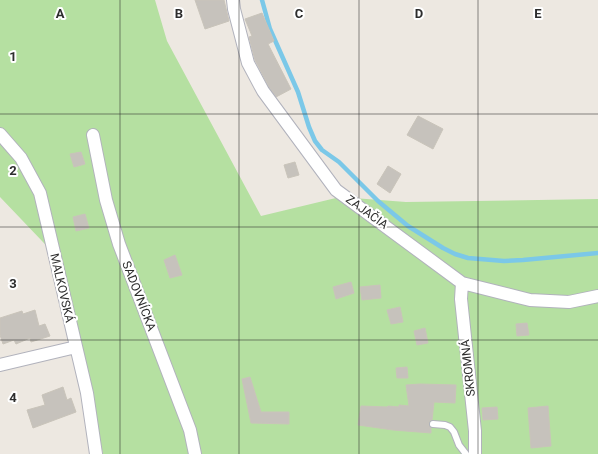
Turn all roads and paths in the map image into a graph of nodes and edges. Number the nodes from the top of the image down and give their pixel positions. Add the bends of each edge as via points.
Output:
1 (233, 0) edge
2 (0, 134) edge
3 (93, 136) dead end
4 (462, 283) junction
5 (598, 296) edge
6 (76, 347) junction
7 (0, 366) edge
8 (433, 424) dead end
9 (96, 454) edge
10 (195, 454) edge
11 (466, 454) edge
12 (475, 454) edge

1 - 4 street, ZAJAČIA via 248,63 263,91 336,190
2 - 6 street, MALKOVSKÁ via 21,158 40,193
3 - 10 street, SADOVNÍCKA via 106,200 119,244 190,430
4 - 5 street, ZAJAČIA via 530,300 570,302
4 - 12 street, SKROMNÁ via 461,299 475,431
6 - 7 street
6 - 9 street, MALKOVSKÁ via 87,393
8 - 11 lane via 450,427

